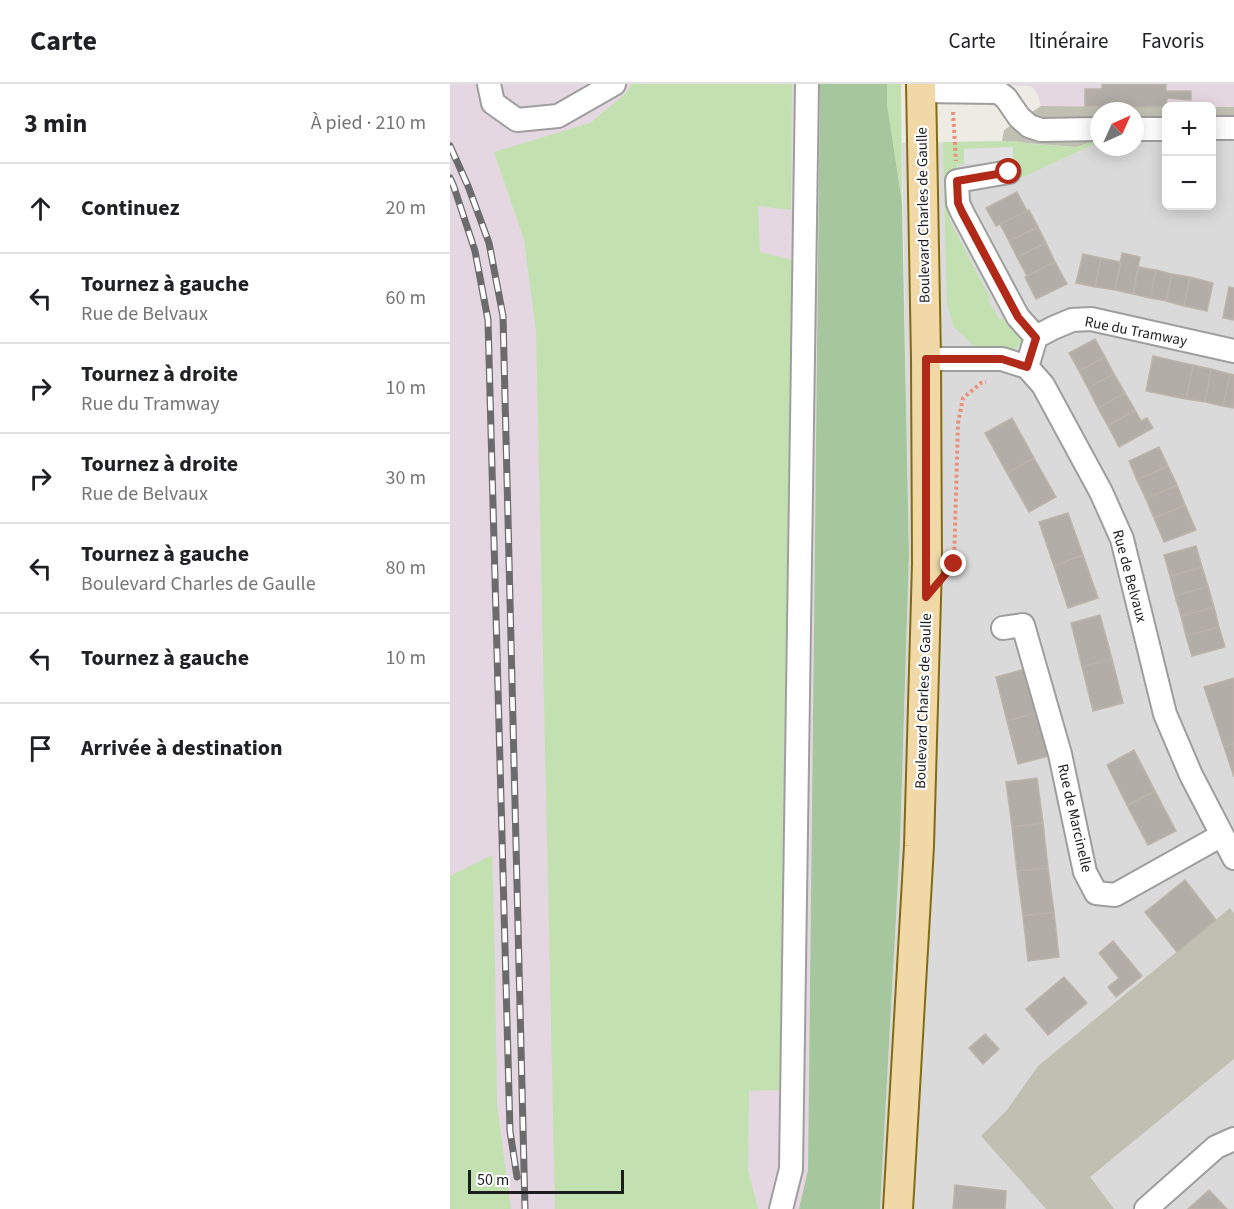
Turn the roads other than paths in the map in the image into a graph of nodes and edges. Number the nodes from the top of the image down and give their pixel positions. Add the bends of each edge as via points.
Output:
1 (489, 84) edge
2 (614, 84) edge
3 (807, 84) edge
4 (921, 87) edge
5 (1216, 128) edge
6 (1234, 128) edge
7 (1090, 129) edge
8 (1144, 129) edge
9 (1162, 129) edge
10 (1009, 172) dead end
11 (1036, 338) junction
12 (1234, 351) edge
13 (926, 359) junction
14 (1027, 367) junction
15 (1003, 628) dead end
16 (1221, 835) junction
17 (1234, 858) edge
18 (1234, 1139) edge
19 (1150, 1208) edge
20 (781, 1209) edge
21 (898, 1209) edge

1 - 2 street via 493,102 516,120 558,116
3 - 20 street via 791,1169
4 - 7 street via 998,92 1029,126 1041,130
4 - 13 main road, Boulevard Charles de Gaulle
5 - 6 street
8 - 9 street
10 - 11 street via 957,181 958,203 1018,317
11 - 12 street, Rue du Tramway via 1072,320 1091,319
11 - 14 street
13 - 14 street via 1002,359
13 - 21 main road, Boulevard Charles de Gaulle via 926,597 919,846
14 - 16 street, Rue de Belvaux via 1043,385 1122,539 1166,714
15 - 16 street, Rue de Marcinelle via 1023,625 1060,754 1085,872 1096,893 1115,895
16 - 17 street, Rue de Belvaux
18 - 19 street via 1216,1147

